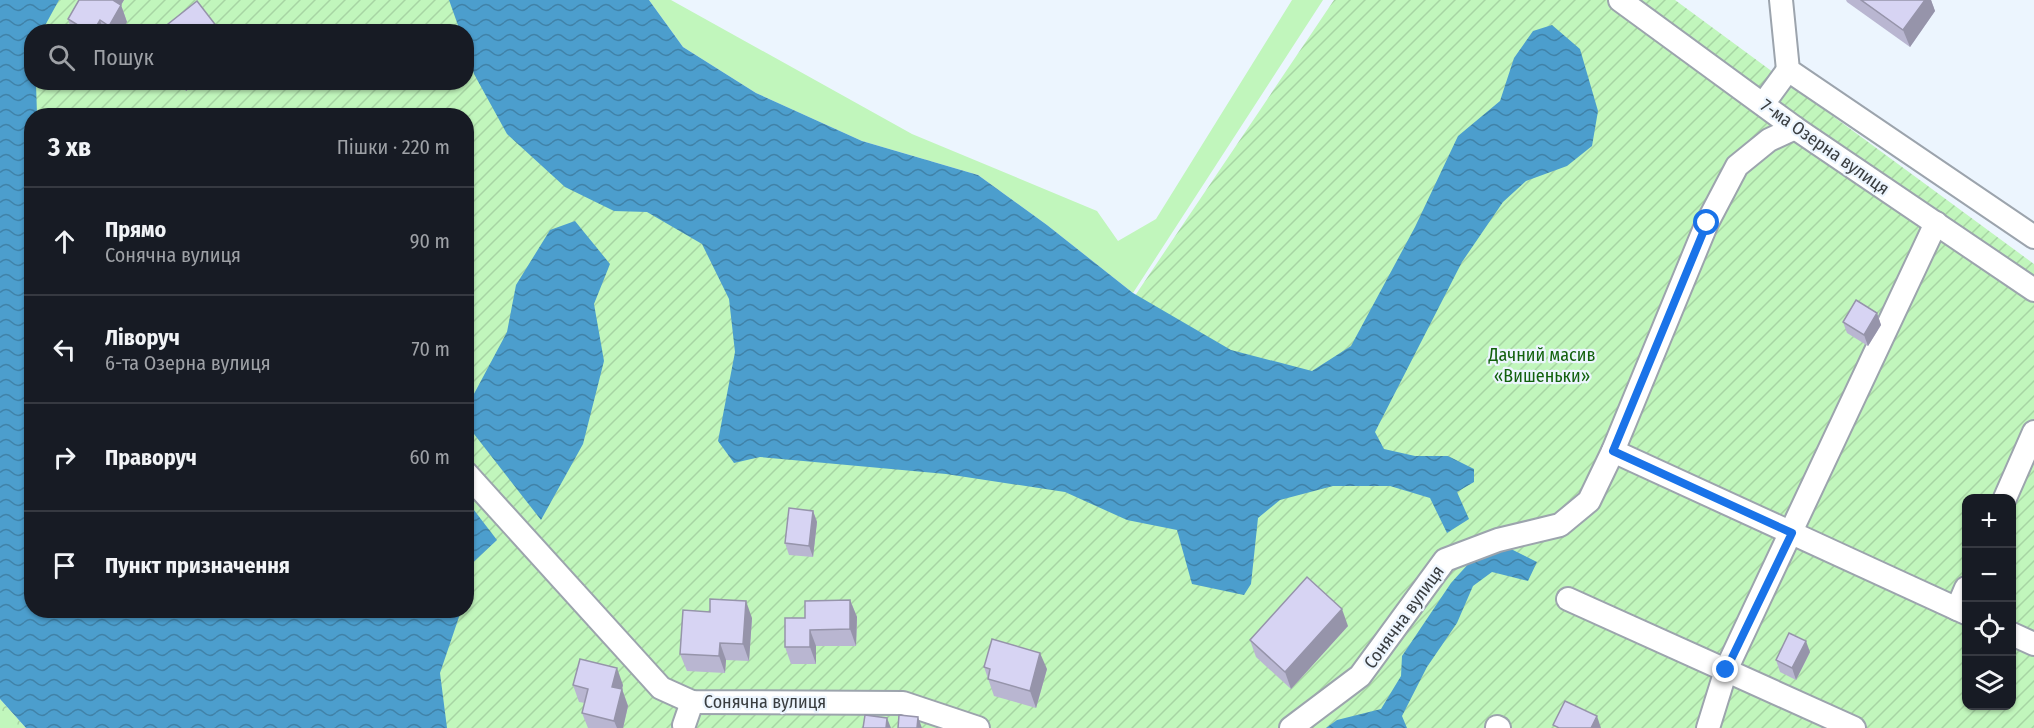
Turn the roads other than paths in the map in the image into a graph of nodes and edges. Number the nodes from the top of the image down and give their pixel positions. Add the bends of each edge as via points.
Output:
1 (1620, 0) edge
2 (1781, 0) edge
3 (1788, 70) junction
4 (1763, 104) junction
5 (1795, 128) junction
6 (1936, 223) junction
7 (2034, 237) edge
8 (2034, 290) edge
9 (2034, 432) edge
10 (1613, 451) junction
11 (474, 482) edge
12 (2007, 494) edge
13 (1792, 533) junction
14 (1568, 599) dead end
15 (1962, 611) edge
16 (2016, 636) edge
17 (2034, 644) edge
18 (1726, 670) junction
19 (692, 702) junction
20 (684, 725) dead end
21 (978, 728) edge
22 (1291, 728) edge
23 (1708, 728) edge
24 (1854, 728) edge

1 - 4 street, 7-ма Озерна вулиця
2 - 3 street
3 - 4 street
3 - 7 street
4 - 5 street, 7-ма Озерна вулиця
5 - 6 street, 7-ма Озерна вулиця
5 - 10 street, Сонячна вулиця via 1769,140 1737,166 1707,223
6 - 8 street, 7-ма Озерна вулиця
6 - 13 street
9 - 12 street
10 - 13 street
10 - 22 street, Сонячна вулиця via 1589,501 1560,525 1498,540 1445,560 1360,676
11 - 19 street, Сонячна вулиця via 661,688
13 - 15 street
13 - 18 street
14 - 18 street
16 - 17 street
18 - 23 street
18 - 24 street
19 - 20 street
19 - 21 street, Сонячна вулиця via 903,703

